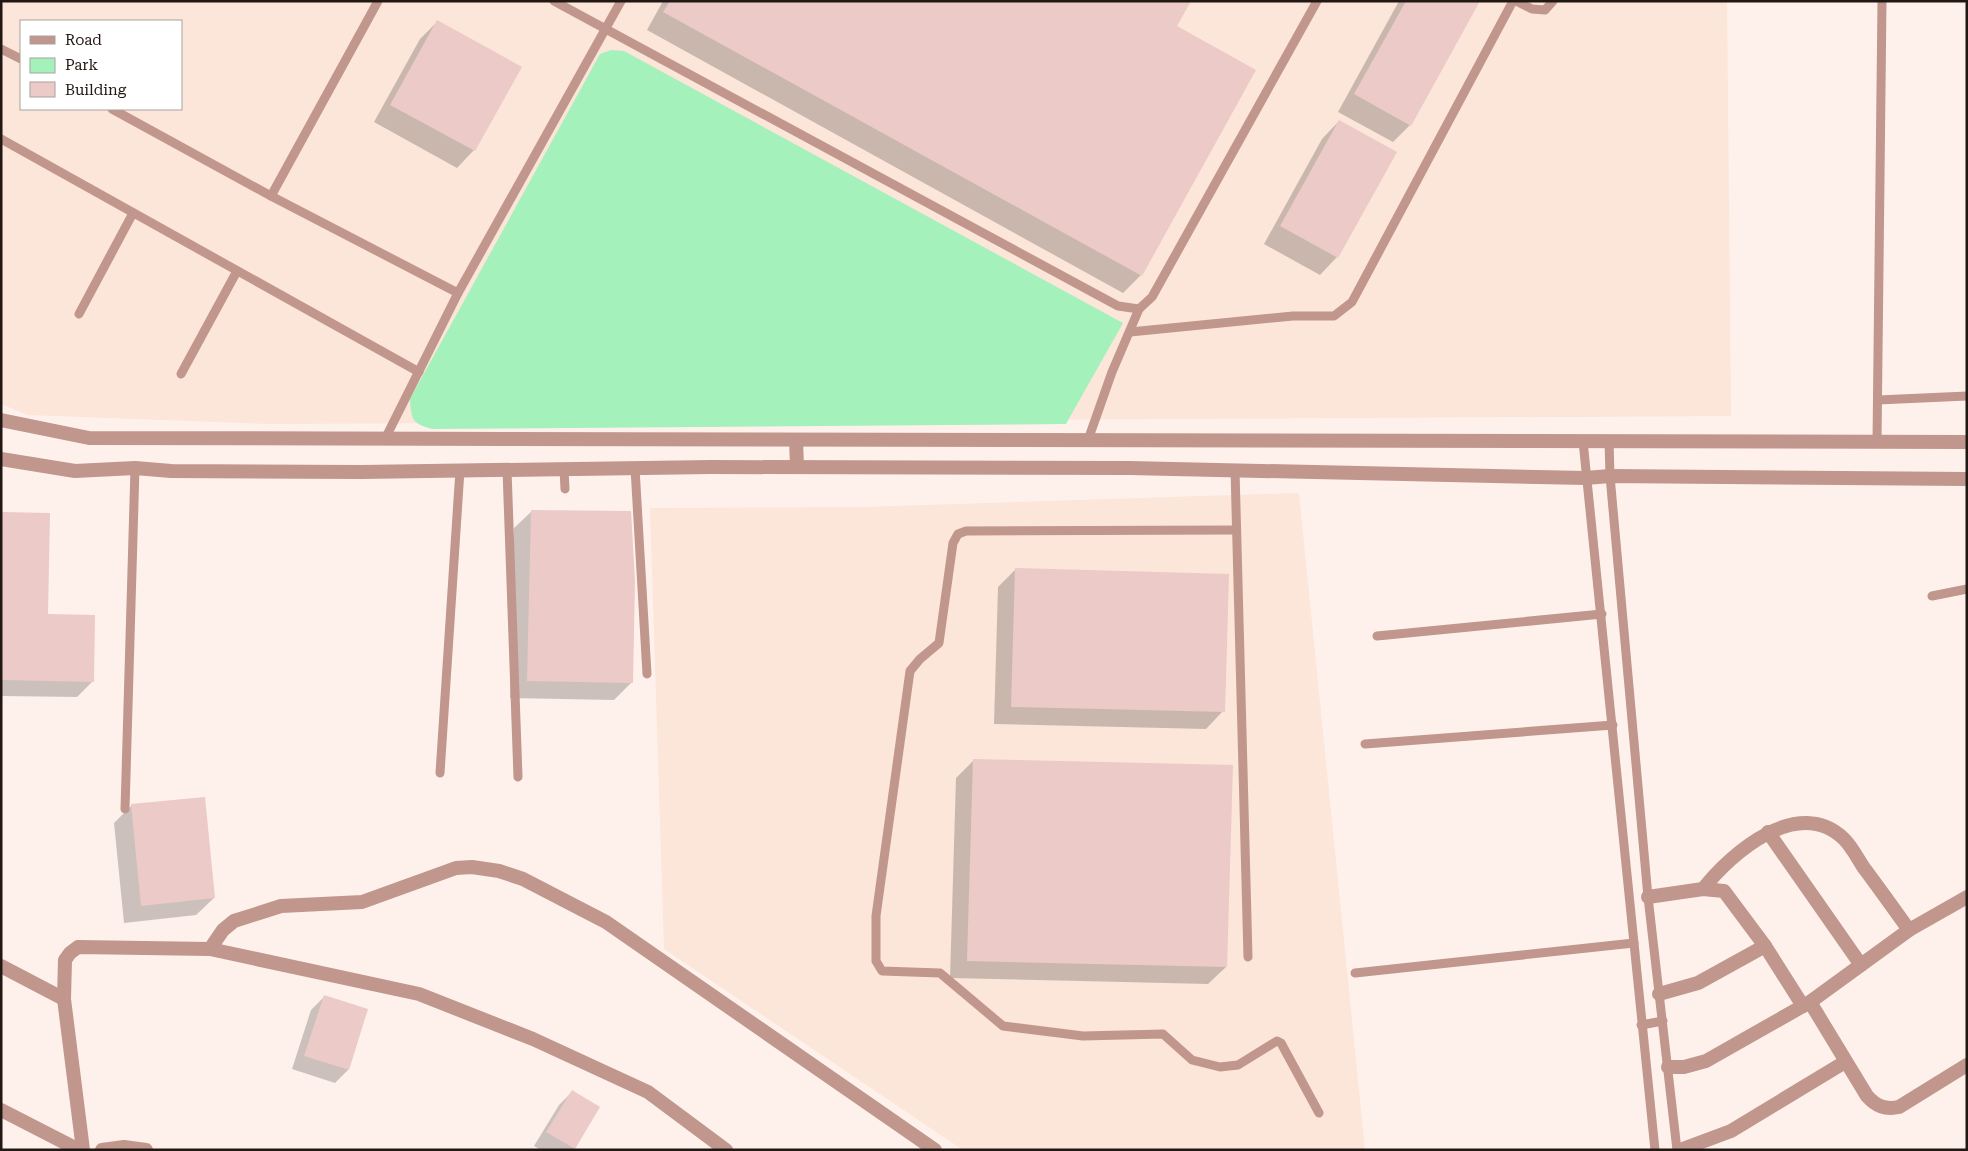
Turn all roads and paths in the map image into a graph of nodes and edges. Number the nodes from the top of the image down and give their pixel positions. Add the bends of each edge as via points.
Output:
1 (378, 1) edge
2 (554, 1) edge
3 (621, 1) edge
4 (1317, 1) edge
5 (1514, 1) edge
6 (1554, 1) edge
7 (1882, 1) edge
8 (606, 30) junction
9 (1, 48) edge
10 (20, 59) edge
11 (114, 110) edge
12 (1, 139) edge
13 (272, 196) junction
14 (133, 213) junction
15 (237, 271) junction
16 (458, 293) junction
17 (1139, 309) junction
18 (79, 314) dead end
19 (1130, 332) junction
20 (419, 372) junction
21 (181, 374) dead end
22 (1967, 396) edge
23 (1878, 400) junction
24 (1, 420) edge
25 (385, 439) junction
26 (796, 440) junction
27 (1088, 440) junction
28 (1583, 441) junction
29 (1609, 441) junction
30 (1878, 442) junction
31 (1967, 442) edge
32 (1, 459) edge
33 (797, 467) junction
34 (135, 468) junction
35 (635, 468) junction
36 (564, 469) junction
37 (460, 470) junction
38 (508, 470) junction
39 (1235, 470) junction
40 (1610, 476) junction
41 (1586, 478) junction
42 (1967, 479) edge
43 (565, 489) dead end
44 (1236, 530) junction
45 (1967, 589) edge
46 (1932, 596) dead end
47 (1602, 614) junction
48 (1377, 636) dead end
49 (647, 674) dead end
50 (1614, 725) junction
51 (1365, 744) dead end
52 (440, 772) dead end
53 (518, 777) dead end
54 (125, 808) dead end
55 (1768, 832) junction
56 (1703, 889) junction
57 (1648, 898) junction
58 (1967, 898) edge
59 (1909, 930) junction
60 (1634, 943) junction
61 (1765, 946) junction
62 (210, 949) junction
63 (1248, 958) dead end
64 (1861, 965) junction
65 (1, 966) edge
66 (1355, 973) dead end
67 (1660, 994) junction
68 (64, 999) junction
69 (1806, 1004) junction
70 (1662, 1021) junction
71 (1642, 1025) junction
72 (1845, 1062) junction
73 (1967, 1065) edge
74 (1668, 1067) junction
75 (1, 1110) edge
76 (1319, 1113) dead end
77 (79, 1150) edge
78 (83, 1150) edge
79 (102, 1150) edge
80 (146, 1150) edge
81 (726, 1150) edge
82 (935, 1150) edge
83 (1655, 1150) edge
84 (1679, 1150) edge

1 - 13 lane
2 - 8 lane
3 - 8 lane
4 - 17 lane via 1152,297
5 - 6 lane via 1532,9 1546,10
5 - 19 lane via 1352,302 1334,316 1293,316
7 - 23 lane
8 - 16 lane
8 - 17 lane via 1118,306
9 - 10 lane
11 - 13 lane
12 - 14 lane
13 - 16 lane
14 - 15 lane
14 - 18 lane
15 - 20 lane
15 - 21 lane
16 - 20 lane
17 - 19 lane
19 - 27 lane
20 - 25 lane
22 - 23 lane
23 - 30 lane
24 - 25 street via 89,438
25 - 26 street
26 - 27 street
26 - 33 street
27 - 28 street
28 - 29 street
28 - 41 lane
29 - 30 street
29 - 40 lane
30 - 31 street
32 - 34 street via 75,471
33 - 35 street
33 - 39 street
34 - 37 street via 171,471
34 - 54 lane
35 - 36 street
35 - 49 lane
36 - 38 street
36 - 43 lane
37 - 38 street
37 - 52 lane
38 - 53 lane
39 - 41 street
39 - 44 lane
40 - 41 street
40 - 42 street
40 - 57 lane
41 - 47 lane
44 - 63 lane
44 - 76 lane via 966,530 958,534 953,543 939,643 910,671 876,916 876,961 882,971 940,972 1003,1026 1083,1036 1163,1034 1192,1060 1220,1067 1238,1065 1277,1041
45 - 46 lane
47 - 48 lane
47 - 50 lane
50 - 51 lane
50 - 60 lane
55 - 56 street via 1718,871
55 - 59 street via 1783,825 1813,823 1844,839
55 - 64 street
56 - 57 street
56 - 61 street via 1728,894
57 - 67 lane
58 - 59 street
59 - 64 street
60 - 66 lane
60 - 71 lane
61 - 67 street via 1698,983
61 - 69 street
62 - 68 street via 78,947 65,960
62 - 81 street via 428,998 533,1039 648,1092
62 - 82 street via 234,921 281,906 362,902 456,868 472,866 499,871 523,878 606,922
64 - 69 street
65 - 68 street
67 - 70 lane
68 - 78 street
69 - 72 street
69 - 74 street via 1706,1061
70 - 71 lane
70 - 74 lane
71 - 83 lane
72 - 73 street via 1867,1096 1888,1110 1899,1107
72 - 84 street via 1731,1131
74 - 84 lane
75 - 77 street
79 - 80 street via 124,1147

